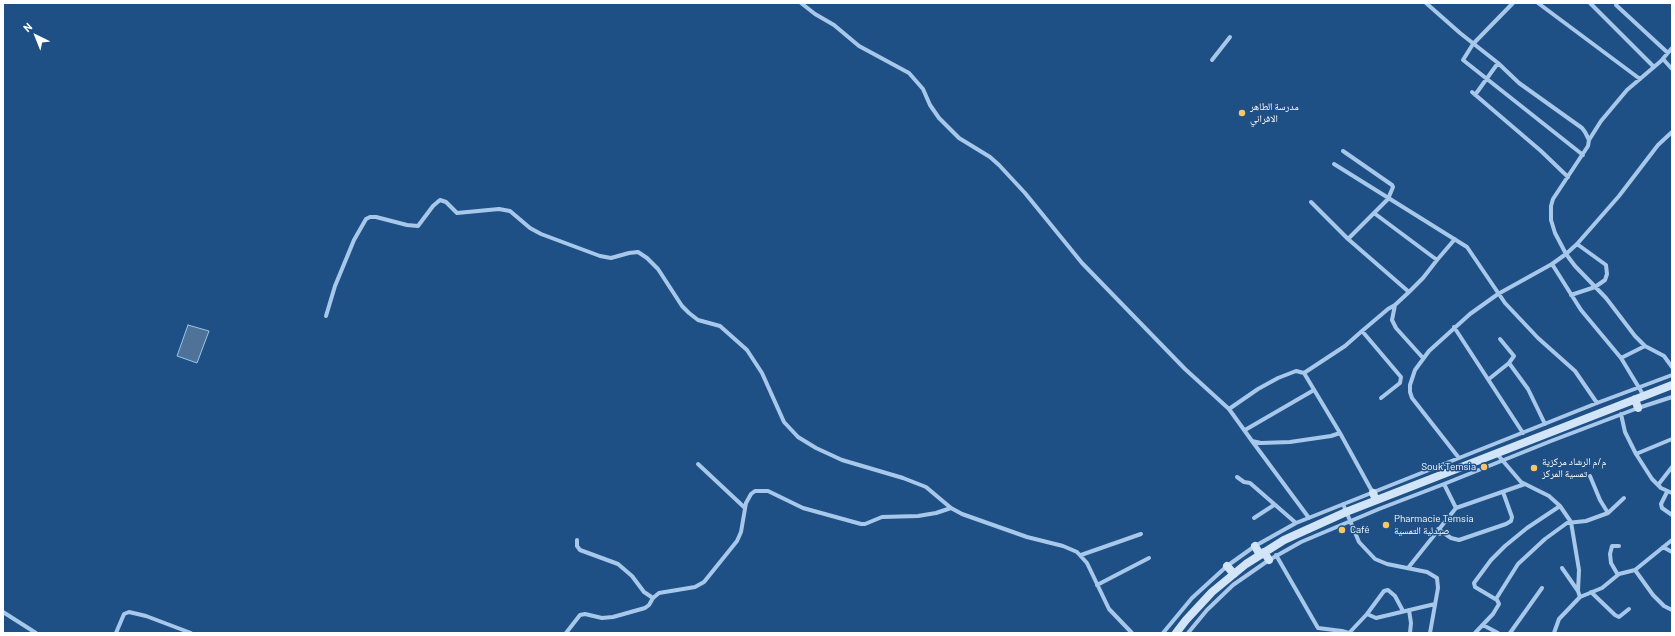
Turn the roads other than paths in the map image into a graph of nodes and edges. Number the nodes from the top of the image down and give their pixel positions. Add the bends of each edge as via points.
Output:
1 (801, 3) edge
2 (1426, 3) edge
3 (1513, 3) edge
4 (1538, 3) edge
5 (1590, 3) edge
6 (1616, 5) dead end
7 (1230, 37) dead end
8 (1473, 44) junction
9 (1672, 48) edge
10 (1668, 53) junction
11 (1663, 59) junction
12 (1212, 60) dead end
13 (1498, 63) junction
14 (1654, 67) junction
15 (1672, 69) edge
16 (1640, 78) junction
17 (1488, 80) junction
18 (1672, 132) edge
19 (1590, 140) junction
20 (1343, 151) dead end
21 (1583, 155) junction
22 (1334, 164) dead end
23 (1568, 177) junction
24 (1388, 199) junction
25 (1311, 202) dead end
26 (1374, 213) junction
27 (1348, 239) junction
28 (1455, 240) junction
29 (1577, 244) junction
30 (1566, 254) junction
31 (1437, 260) junction
32 (1552, 264) junction
33 (1595, 287) junction
34 (1409, 292) junction
35 (1498, 294) junction
36 (1571, 295) junction
37 (1395, 305) junction
38 (326, 316) dead end
39 (1454, 328) junction
40 (1362, 331) junction
41 (1500, 339) dead end
42 (1645, 346) junction
43 (1423, 358) junction
44 (1621, 358) junction
45 (1509, 363) junction
46 (1672, 367) edge
47 (1304, 374) junction
48 (1672, 376) edge
49 (1489, 379) junction
50 (1672, 385) edge
51 (1314, 390) junction
52 (1642, 392) junction
53 (1672, 397) edge
54 (1381, 398) dead end
55 (1635, 399) junction
56 (1597, 403) junction
57 (1638, 408) junction
58 (1229, 409) junction
59 (1621, 414) junction
60 (1545, 424) junction
61 (1244, 430) junction
62 (1340, 433) junction
63 (1523, 433) junction
64 (1672, 439) edge
65 (1528, 441) junction
66 (1252, 442) junction
67 (1497, 453) junction
68 (1636, 454) junction
69 (1459, 458) junction
70 (1503, 461) junction
71 (1448, 463) junction
72 (698, 464) dead end
73 (1672, 467) edge
74 (1452, 471) junction
75 (1590, 476) dead end
76 (1236, 477) dead end
77 (1444, 484) junction
78 (1525, 484) junction
79 (1658, 485) junction
80 (1503, 492) junction
81 (1667, 492) junction
82 (1672, 493) edge
83 (1374, 496) junction
84 (1624, 498) dead end
85 (1274, 505) junction
86 (1560, 506) junction
87 (745, 508) junction
88 (951, 508) junction
89 (1345, 508) junction
90 (1456, 508) junction
91 (1608, 513) junction
92 (1672, 515) edge
93 (1254, 518) dead end
94 (1309, 518) junction
95 (1350, 521) junction
96 (1571, 522) junction
97 (1296, 523) junction
98 (1438, 529) junction
99 (1141, 534) dead end
100 (577, 540) dead end
101 (1672, 540) edge
102 (1255, 546) junction
103 (1619, 546) dead end
104 (1663, 547) junction
105 (1672, 552) edge
106 (1262, 553) junction
107 (1081, 555) junction
108 (1149, 558) dead end
109 (1273, 558) junction
110 (1227, 566) junction
111 (1408, 568) junction
112 (1562, 568) dead end
113 (1635, 570) junction
114 (1234, 574) junction
115 (1618, 575) junction
116 (1097, 585) junction
117 (1542, 588) dead end
118 (1578, 591) junction
119 (1591, 592) junction
120 (1580, 597) junction
121 (653, 598) junction
122 (1496, 598) junction
123 (1435, 604) junction
124 (1629, 609) dead end
125 (1409, 610) junction
126 (1672, 610) edge
127 (1403, 611) junction
128 (3, 612) edge
129 (1367, 614) junction
130 (1483, 625) junction
131 (1318, 628) junction
132 (1350, 632) edge
133 (36, 633) edge
134 (116, 633) edge
135 (190, 633) edge
136 (566, 633) edge
137 (1132, 633) edge
138 (1162, 633) edge
139 (1176, 633) edge
140 (1188, 633) edge
141 (1320, 633) edge
142 (1410, 633) edge
143 (1430, 633) edge
144 (1475, 633) edge
145 (1498, 633) edge
146 (1509, 633) edge
147 (1554, 633) edge

1 - 58 street via 859,46 909,73 923,89 930,105 944,123 959,138 994,160 1025,193 1076,257 1185,369
2 - 8 street
3 - 8 street
4 - 16 street
5 - 14 street
6 - 10 street
7 - 12 street
8 - 13 street
8 - 17 street via 1462,60
9 - 10 street
10 - 11 street
11 - 14 street
11 - 15 street
13 - 17 street
13 - 19 street via 1519,83 1582,128
14 - 16 street
16 - 19 street via 1609,110
17 - 21 street
17 - 23 street via 1473,94
18 - 29 street via 1658,145 1619,196
19 - 21 street
20 - 24 street via 1392,185
21 - 23 street
22 - 24 street
23 - 30 street via 1553,199 1550,212 1555,233
24 - 26 street
24 - 28 street
25 - 27 street
26 - 27 street
26 - 31 street
27 - 34 street
28 - 31 street
28 - 35 street via 1467,247
29 - 30 street
29 - 33 street via 1608,269 1605,280
30 - 32 street
30 - 33 street
31 - 34 street
32 - 35 street
32 - 36 street
33 - 36 street
33 - 42 street
34 - 37 street
35 - 39 street
35 - 56 street via 1538,338 1575,371
36 - 44 street
37 - 40 street
37 - 43 street via 1393,324
38 - 88 street via 354,240 368,218 376,217 418,226 435,204 442,200 457,213 506,210 541,234 600,256 611,258 635,252 643,255 658,269 689,313 698,320 720,326 747,350 762,373 784,422 798,437 842,460 926,486
39 - 43 street
39 - 49 street
40 - 47 street
40 - 54 street via 1401,377 1400,383
41 - 45 street via 1514,356
42 - 44 street
42 - 46 street via 1664,356
43 - 69 street via 1412,377 1410,392 1417,405
44 - 52 street
45 - 49 street
45 - 60 street via 1528,389
47 - 51 street
47 - 58 street via 1296,371 1278,378
48 - 52 street
49 - 63 street
50 - 52 main road
51 - 61 street
51 - 62 street
52 - 55 main road
52 - 56 street
53 - 57 street
55 - 57 main road
55 - 65 main road
56 - 60 street
57 - 59 street
58 - 61 street
59 - 68 street via 1625,432
59 - 70 street
60 - 63 street
61 - 66 street
62 - 66 street via 1290,442
62 - 83 street
63 - 65 main road
63 - 69 street
64 - 68 street
65 - 67 main road
66 - 94 street
67 - 70 street
67 - 74 main road
68 - 79 street
69 - 71 street
70 - 77 street
70 - 78 street
71 - 74 main road
71 - 83 street
72 - 87 street
73 - 79 street
74 - 83 main road
75 - 91 street
76 - 85 street via 1250,483
77 - 90 street
77 - 95 street
78 - 80 street
78 - 86 street via 1549,496
79 - 81 street
80 - 90 street
80 - 98 street via 1512,517 1506,524 1459,540
81 - 82 street
81 - 92 street via 1661,504 1662,508
83 - 89 main road
84 - 91 street
85 - 93 street
85 - 97 street
86 - 96 street
86 - 122 street via 1527,528 1497,553 1474,583 1475,587
87 - 88 street via 754,491 763,490 803,508 861,524 882,517 918,516
87 - 121 street via 740,537 706,580 699,586 665,591
88 - 107 street via 1027,537 1072,549
89 - 94 street
89 - 95 street
89 - 106 main road
90 - 98 street
91 - 96 street via 1586,521
94 - 97 street
95 - 109 street via 1301,542
95 - 111 street via 1359,542 1372,556 1387,564
96 - 118 street via 1578,570
96 - 122 street via 1560,527 1523,558
97 - 102 street
98 - 111 street
99 - 107 street
100 - 121 street via 580,550 618,564
101 - 104 street
102 - 106 main road
102 - 110 street
103 - 115 street via 1612,546 1610,554 1611,563
104 - 105 street
104 - 113 street
106 - 109 main road
106 - 114 main road
107 - 116 street
108 - 116 street
109 - 131 street
109 - 140 street via 1233,585
110 - 114 main road
110 - 138 street via 1192,598
111 - 123 street via 1427,572 1437,578
112 - 118 street
113 - 115 street
113 - 126 street via 1653,595
114 - 139 main road via 1199,605
115 - 119 street via 1602,588
116 - 137 street via 1109,609
117 - 146 street
118 - 120 street
119 - 120 street
119 - 124 street via 1619,617
120 - 147 street via 1558,619
121 - 136 street via 645,608 609,618 580,614
122 - 130 street via 1499,607
123 - 125 street
123 - 143 street
125 - 127 street
125 - 142 street
127 - 129 street via 1376,618
127 - 129 street via 1395,596 1388,590 1384,591
128 - 133 street
129 - 132 street
130 - 144 street
130 - 145 street
131 - 132 street
131 - 141 street
134 - 135 street via 124,614 129,612

